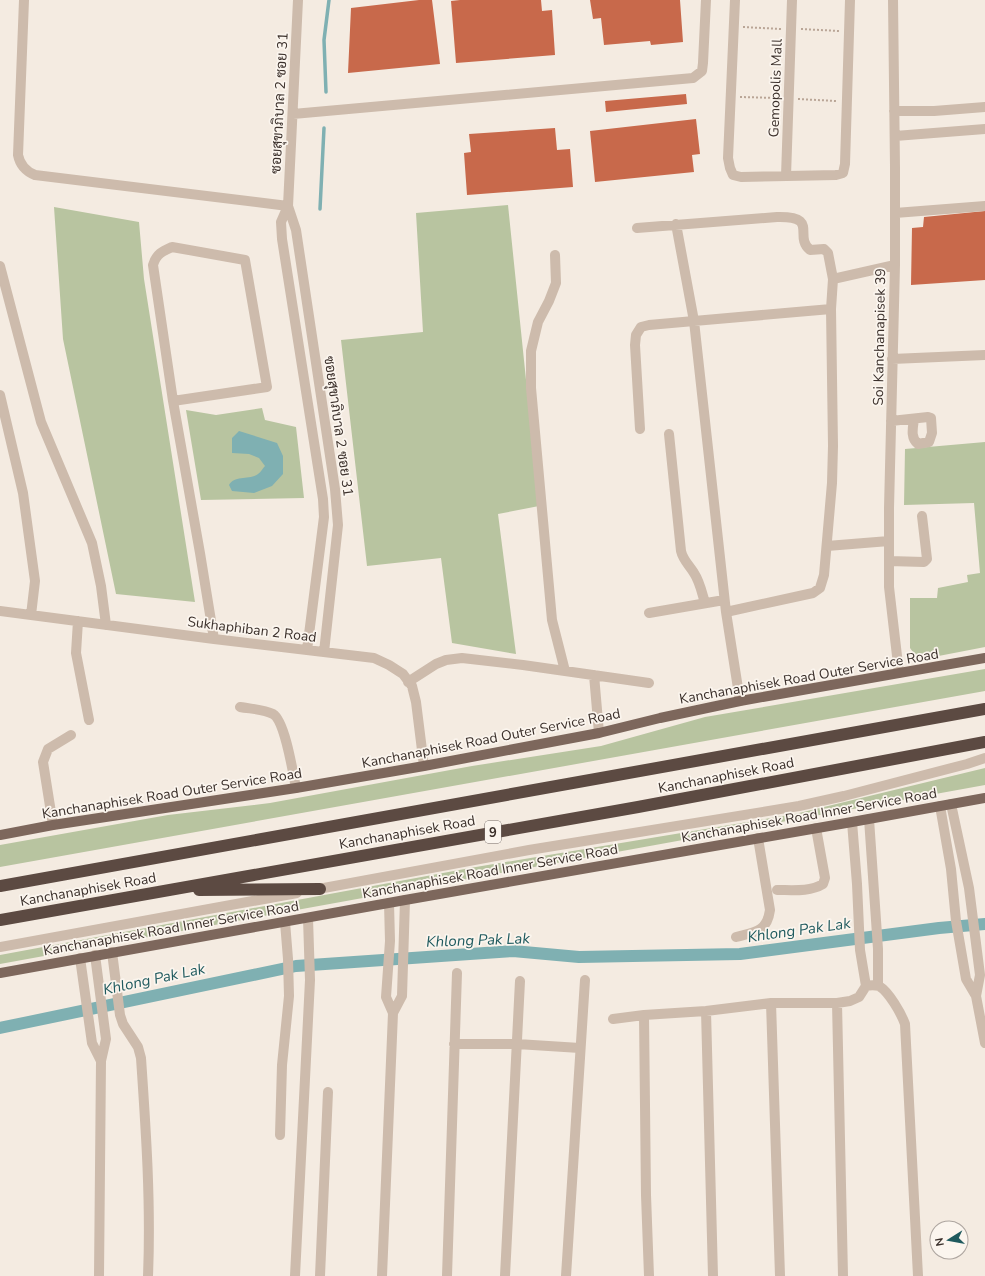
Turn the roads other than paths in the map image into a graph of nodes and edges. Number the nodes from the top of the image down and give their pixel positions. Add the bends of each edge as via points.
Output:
1 (24, 0) edge
2 (298, 0) edge
3 (706, 0) edge
4 (735, 0) edge
5 (792, 0) edge
6 (850, 0) edge
7 (893, 0) edge
8 (985, 108) edge
9 (894, 111) junction
10 (293, 114) junction
11 (985, 129) edge
12 (895, 136) junction
13 (786, 176) junction
14 (288, 206) junction
15 (985, 206) edge
16 (895, 213) junction
17 (676, 224) junction
18 (637, 228) dead end
19 (555, 255) dead end
20 (0, 266) edge
21 (895, 266) junction
22 (832, 279) junction
23 (831, 309) junction
24 (694, 321) junction
25 (985, 356) edge
26 (892, 359) junction
27 (0, 395) edge
28 (173, 401) junction
29 (914, 419) dead end
30 (891, 421) junction
31 (640, 429) dead end
32 (669, 434) dead end
33 (922, 516) dead end
34 (889, 542) junction
35 (827, 546) junction
36 (318, 558) junction
37 (334, 560) junction
38 (889, 561) junction
39 (724, 600) junction
40 (705, 603) junction
41 (0, 611) edge
42 (726, 612) junction
43 (649, 613) dead end
44 (31, 615) junction
45 (78, 621) junction
46 (106, 625) junction
47 (214, 639) junction
48 (307, 650) junction
49 (324, 652) junction
50 (985, 658) edge
51 (565, 671) junction
52 (899, 673) junction
53 (594, 675) junction
54 (408, 682) junction
55 (649, 683) dead end
56 (740, 701) junction
57 (240, 707) dead end
58 (985, 709) edge
59 (89, 720) dead end
60 (599, 733) junction
61 (71, 736) dead end
62 (985, 742) edge
63 (985, 758) edge
64 (424, 766) junction
65 (296, 788) junction
66 (985, 798) edge
67 (951, 804) junction
68 (940, 806) junction
69 (869, 819) junction
70 (852, 822) junction
71 (53, 825) junction
72 (816, 828) junction
73 (0, 835) edge
74 (758, 838) junction
75 (0, 886) edge
76 (320, 889) junction
77 (163, 890) junction
78 (778, 890) dead end
79 (405, 900) junction
80 (389, 903) junction
81 (308, 918) junction
82 (0, 920) edge
83 (285, 922) junction
84 (736, 937) dead end
85 (0, 948) edge
86 (112, 952) junction
87 (95, 955) junction
88 (80, 958) junction
89 (0, 973) edge
90 (457, 973) dead end
91 (585, 980) dead end
92 (520, 981) dead end
93 (866, 986) junction
94 (878, 986) junction
95 (976, 996) junction
96 (771, 1003) junction
97 (837, 1003) junction
98 (706, 1011) junction
99 (393, 1013) junction
100 (644, 1015) junction
101 (613, 1019) dead end
102 (454, 1044) junction
103 (517, 1044) junction
104 (985, 1044) edge
105 (580, 1048) junction
106 (101, 1061) junction
107 (328, 1092) dead end
108 (280, 1135) dead end
109 (99, 1276) edge
110 (148, 1276) edge
111 (295, 1276) edge
112 (320, 1276) edge
113 (382, 1276) edge
114 (447, 1276) edge
115 (505, 1276) edge
116 (566, 1276) edge
117 (649, 1276) edge
118 (713, 1276) edge
119 (780, 1276) edge
120 (843, 1276) edge
121 (918, 1276) edge

1 - 14 street via 18,154 19,161 28,172 35,175
2 - 10 street, ซอยสุขาภิบาล 2 ซอย 31
3 - 10 street via 704,63 702,71 693,78
4 - 13 street via 728,158 730,168 733,175 741,177
5 - 13 street, Gemopolis Mall
6 - 13 street via 843,173
7 - 9 street, Soi Kanchanapisek 39
8 - 9 street
9 - 12 street, Soi Kanchanapisek 39
10 - 14 street, ซอยสุขาภิบาล 2 ซอย 31
11 - 12 street
12 - 16 street, Soi Kanchanapisek 39
14 - 36 street, ซอยสุขาภิบาล 2 ซอย 31 via 281,222 282,240 323,499 324,517
14 - 37 street, ซอยสุขาภิบาล 2 ซอย 31 via 296,230 334,489 338,525
15 - 16 street
16 - 21 street, Soi Kanchanapisek 39
17 - 18 street
17 - 22 street via 777,217 798,219 803,225 807,248 828,253
17 - 24 street
19 - 51 street via 556,283 538,322 531,351 531,388 552,620
20 - 46 street via 41,422 92,543
21 - 22 street
21 - 26 street, Soi Kanchanapisek 39
22 - 23 street
23 - 24 street
23 - 35 street via 833,446
24 - 31 street via 649,325 641,327 636,335
24 - 39 street
25 - 26 street
26 - 30 street, Soi Kanchanapisek 39
27 - 44 street via 23,493 35,581
28 - 28 street via 267,387 245,260 172,247 162,251 155,258 153,265
28 - 47 street
29 - 30 street
30 - 34 street, Soi Kanchanapisek 39
32 - 40 street via 681,551 701,588
33 - 38 street via 927,559 924,562
34 - 35 street
34 - 38 street, Soi Kanchanapisek 39
35 - 42 street via 824,575 820,588 816,591
36 - 37 street
36 - 48 street, ซอยสุขาภิบาล 2 ซอย 31
37 - 49 street, ซอยสุขาภิบาล 2 ซอย 31
38 - 52 street, Soi Kanchanapisek 39 via 889,587
39 - 40 street
39 - 42 street
40 - 43 street
41 - 44 street, Sukhaphiban 2 Road
42 - 56 street
44 - 45 street, Sukhaphiban 2 Road
45 - 46 street, Sukhaphiban 2 Road
45 - 59 street via 76,653
46 - 47 street, Sukhaphiban 2 Road
47 - 48 street, Sukhaphiban 2 Road
48 - 49 street, Sukhaphiban 2 Road
49 - 54 street, Sukhaphiban 2 Road via 374,658 403,674
50 - 52 main road, Kanchanaphisek Road Outer Service Road
51 - 53 street
51 - 54 street via 462,658 436,664
52 - 56 main road, Kanchanaphisek Road Outer Service Road
53 - 55 street
53 - 60 street
54 - 64 street, Sukhaphiban 2 Road via 412,686 416,702
56 - 60 main road, Kanchanaphisek Road Outer Service Road
57 - 65 street via 274,715 283,729
58 - 75 highway, Kanchanaphisek Road
60 - 64 main road, Kanchanaphisek Road Outer Service Road
61 - 71 street via 48,749 43,762
62 - 77 highway, Kanchanaphisek Road / 9 via 638,807
63 - 76 street via 799,806 529,850
64 - 65 main road, Kanchanaphisek Road Outer Service Road
65 - 71 main road, Kanchanaphisek Road Outer Service Road
66 - 67 main road, Kanchanaphisek Road Inner Service Road
67 - 68 main road, Kanchanaphisek Road Inner Service Road
67 - 95 street via 969,888 980,975
68 - 69 main road, Kanchanaphisek Road Inner Service Road
68 - 95 street via 966,979
69 - 70 main road, Kanchanaphisek Road Inner Service Road
69 - 94 street
70 - 72 main road, Kanchanaphisek Road Inner Service Road
70 - 93 street via 860,950
71 - 73 main road, Kanchanaphisek Road Outer Service Road
72 - 74 main road, Kanchanaphisek Road Inner Service Road
72 - 78 street via 825,878 823,884 818,888
74 - 79 main road, Kanchanaphisek Road Inner Service Road
74 - 84 street via 770,910 769,920 764,927
76 - 77 highway
76 - 85 street
77 - 82 highway, Kanchanaphisek Road / 9
79 - 80 main road, Kanchanaphisek Road Inner Service Road
79 - 99 street via 402,996
80 - 81 main road, Kanchanaphisek Road Inner Service Road
80 - 99 street via 390,941 386,997
81 - 83 main road, Kanchanaphisek Road Inner Service Road
81 - 111 street via 310,980
83 - 86 main road, Kanchanaphisek Road Inner Service Road
83 - 108 street via 289,996 282,1065
86 - 87 main road, Kanchanaphisek Road Inner Service Road
86 - 110 street via 120,1015 138,1047 141,1058 149,1171
87 - 88 main road, Kanchanaphisek Road Inner Service Road
87 - 106 street via 106,1039
88 - 89 main road, Kanchanaphisek Road Inner Service Road
88 - 106 street via 92,1043
90 - 102 street
91 - 105 street
92 - 103 street
93 - 94 street
93 - 97 street via 859,997
94 - 121 street via 896,1005 905,1024
95 - 104 street
96 - 97 street
96 - 98 street
96 - 119 street
97 - 120 street
98 - 100 street
98 - 118 street
99 - 113 street
100 - 101 street
100 - 117 street
102 - 103 street
102 - 114 street
103 - 105 street
103 - 115 street
105 - 116 street
106 - 109 street
107 - 112 street

